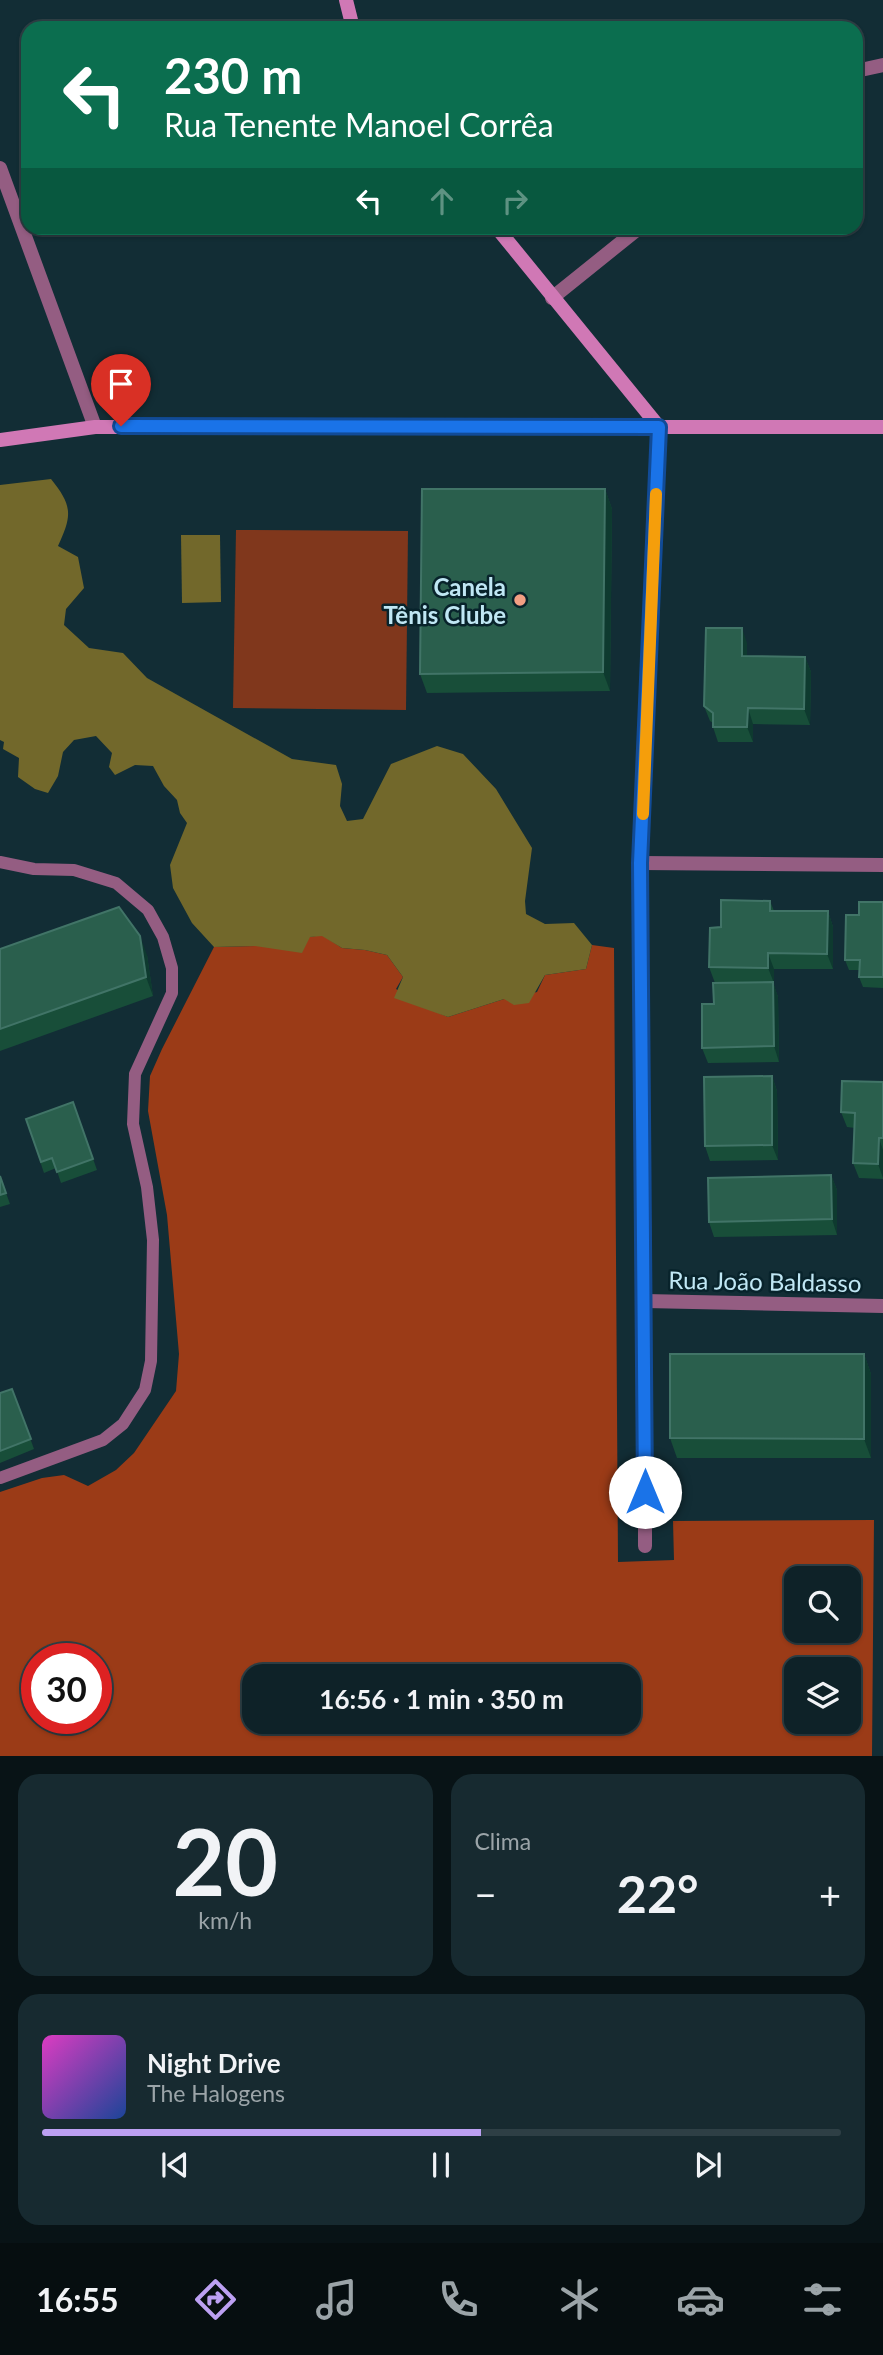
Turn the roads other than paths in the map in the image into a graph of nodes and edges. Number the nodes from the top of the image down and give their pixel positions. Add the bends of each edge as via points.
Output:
1 (346, 0) edge
2 (351, 21) edge
3 (883, 65) edge
4 (863, 69) edge
5 (0, 168) edge
6 (21, 225) edge
7 (25, 235) edge
8 (502, 235) edge
9 (630, 235) edge
10 (552, 298) junction
11 (95, 426) junction
12 (659, 427) junction
13 (883, 427) edge
14 (0, 439) edge
15 (0, 862) edge
16 (640, 863) junction
17 (883, 865) edge
18 (645, 1301) junction
19 (883, 1306) edge
20 (0, 1478) edge
21 (645, 1546) dead end

1 - 2 street
3 - 4 street
5 - 6 street
7 - 11 street
8 - 10 street
9 - 10 street
10 - 12 street
11 - 12 street
11 - 14 street
12 - 13 street
12 - 16 street
15 - 20 lane via 74,870 116,883 148,910 163,937 172,968 172,993 135,1074 134,1124 153,1240 145,1390 123,1424 103,1440
16 - 17 street
16 - 18 street
18 - 19 street, Rua João Baldasso
18 - 21 street

